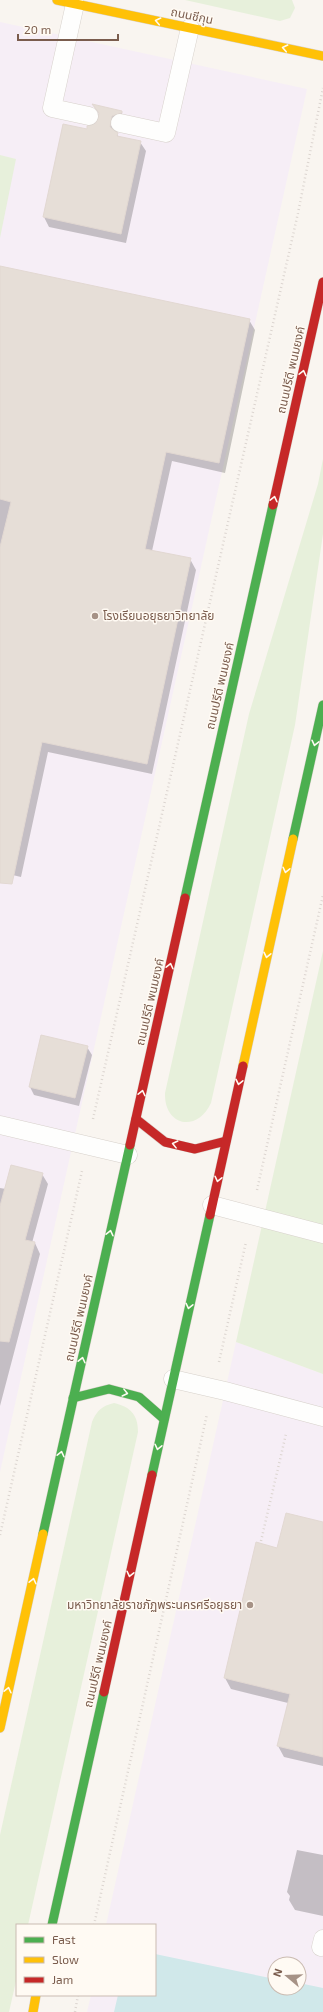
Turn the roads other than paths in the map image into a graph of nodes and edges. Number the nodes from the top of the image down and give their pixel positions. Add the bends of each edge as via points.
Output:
1 (57, 0) edge
2 (75, 4) junction
3 (190, 28) junction
4 (323, 56) edge
5 (89, 116) dead end
6 (120, 123) dead end
7 (323, 282) edge
8 (323, 705) edge
9 (136, 1119) junction
10 (0, 1125) edge
11 (226, 1141) junction
12 (128, 1155) junction
13 (212, 1205) junction
14 (323, 1234) edge
15 (173, 1379) junction
16 (73, 1398) junction
17 (323, 1417) edge
18 (164, 1419) junction
19 (0, 1728) edge
20 (52, 1924) edge
21 (36, 1996) edge
22 (33, 2012) edge

1 - 2 main road, ถนนชีกุน
3 -> 2 main road, ถนนชีกุน
2 - 5 lane via 52,108
4 -> 3 main road, ถนนชีกุน
3 - 6 lane via 166,133
9 -> 7 main road, ถนนปรีดี พนมยงค์
8 -> 11 main road, ถนนปรีดี พนมยงค์
11 -> 9 main road via 195,1149 165,1142
9 - 12 main road, ถนนปรีดี พนมยงค์
10 - 12 lane
11 -> 13 main road, ถนนปรีดี พนมยงค์
16 -> 12 main road, ถนนปรีดี พนมยงค์
13 - 14 lane
13 -> 15 main road, ถนนปรีดี พนมยงค์
15 - 17 lane
15 - 18 main road, ถนนปรีดี พนมยงค์
16 -> 18 main road via 109,1389 139,1397
19 -> 16 main road, ถนนปรีดี พนมยงค์
18 -> 20 main road, ถนนปรีดี พนมยงค์
21 - 22 main road

